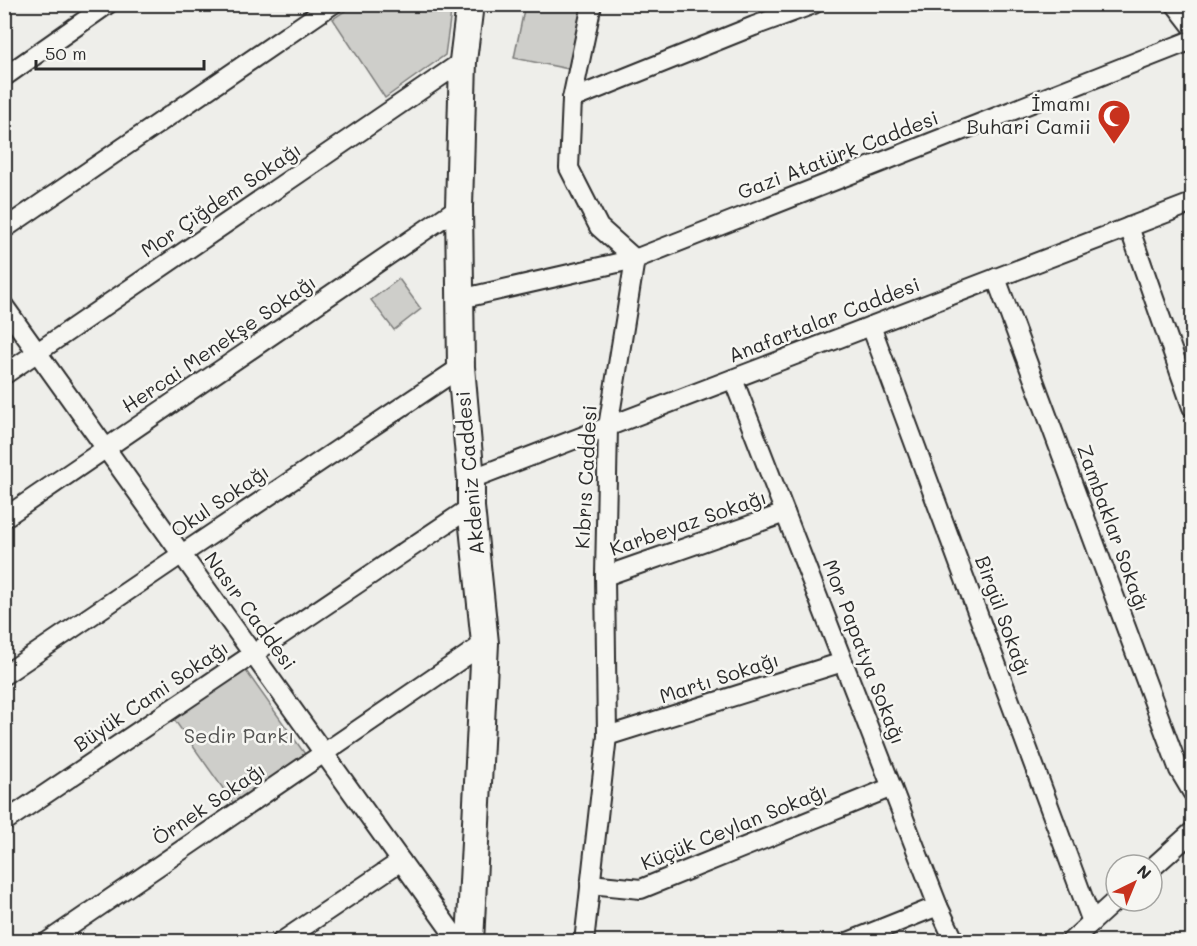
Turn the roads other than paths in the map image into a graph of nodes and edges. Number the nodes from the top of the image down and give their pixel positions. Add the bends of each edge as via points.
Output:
1 (108, 4) edge
2 (333, 4) edge
3 (470, 4) edge
4 (592, 4) edge
5 (814, 4) edge
6 (1175, 4) edge
7 (1192, 26) edge
8 (1192, 40) edge
9 (463, 61) junction
10 (4, 76) edge
11 (572, 99) junction
12 (1192, 203) edge
13 (459, 207) junction
14 (1129, 227) junction
15 (4, 229) edge
16 (635, 259) junction
17 (996, 278) junction
18 (460, 299) junction
19 (4, 306) edge
20 (871, 326) junction
21 (38, 352) junction
22 (461, 368) junction
23 (4, 375) edge
24 (733, 379) junction
25 (1192, 407) edge
26 (608, 427) junction
27 (106, 448) junction
28 (471, 479) junction
29 (471, 507) junction
30 (785, 513) junction
31 (4, 518) edge
32 (182, 554) junction
33 (604, 576) junction
34 (485, 643) junction
35 (254, 655) junction
36 (843, 662) junction
37 (4, 675) edge
38 (607, 736) junction
39 (324, 753) junction
40 (892, 787) junction
41 (1192, 792) edge
42 (4, 822) edge
43 (1192, 832) edge
44 (1164, 857) edge
45 (401, 861) junction
46 (590, 884) junction
47 (938, 906) junction
48 (1104, 910) edge
49 (1092, 921) junction
50 (47, 942) edge
51 (281, 942) edge
52 (459, 942) edge
53 (470, 942) edge
54 (584, 942) edge
55 (848, 942) edge
56 (955, 942) edge
57 (1070, 942) edge

1 - 10 street
2 - 15 street
3 - 9 street, Akdeniz Caddesi
4 - 11 street
5 - 11 street
6 - 7 street
8 - 16 street, Gazi Atatürk Caddesi
9 - 13 street, Akdeniz Caddesi
9 - 21 street, Mor Çiğdem Sokağı
11 - 16 street via 568,168 599,226
12 - 14 street, Anafartalar Caddesi
13 - 18 street, Akdeniz Caddesi
13 - 27 street, Hercai Menekşe Sokağı
14 - 17 street, Anafartalar Caddesi
14 - 25 street
16 - 18 street, Gazi Atatürk Caddesi
16 - 26 street, Kıbrıs Caddesi
17 - 20 street, Anafartalar Caddesi
17 - 41 street, Zambaklar Sokağı via 1179,770
18 - 22 street, Akdeniz Caddesi
19 - 21 street, Nasır Caddesi
20 - 24 street, Anafartalar Caddesi
20 - 49 street, Birgül Sokağı
21 - 23 street, Mor Çiğdem Sokağı
21 - 27 street, Nasır Caddesi
22 - 28 street, Akdeniz Caddesi
22 - 32 street, Okul Sokağı
24 - 26 street, Anafartalar Caddesi
24 - 30 street, Mor Papatya Sokağı
26 - 28 street, Anafartalar Caddesi
26 - 33 street, Kıbrıs Caddesi
27 - 31 street, Hercai Menekşe Sokağı
27 - 32 street, Nasır Caddesi
28 - 29 street, Akdeniz Caddesi
29 - 34 street, Akdeniz Caddesi
29 - 35 street, Büyük Cami Sokağı
30 - 33 street, Karbeyaz Sokağı
30 - 36 street, Mor Papatya Sokağı
32 - 35 street, Nasır Caddesi
32 - 37 street, Okul Sokağı
33 - 38 street, Kıbrıs Caddesi
34 - 39 street, Örnek Sokağı
34 - 53 street, Akdeniz Caddesi
35 - 39 street, Nasır Caddesi
35 - 42 street, Büyük Cami Sokağı
36 - 38 street, Martı Sokağı
36 - 40 street, Mor Papatya Sokağı
38 - 46 street, Kıbrıs Caddesi
39 - 45 street, Nasır Caddesi
39 - 50 street, Örnek Sokağı
40 - 46 street, Küçük Ceylan Sokağı via 640,889
40 - 47 street, Mor Papatya Sokağı
43 - 44 street
45 - 51 street
45 - 52 street, Nasır Caddesi
46 - 54 street, Kıbrıs Caddesi
47 - 55 street
47 - 56 street, Mor Papatya Sokağı
48 - 49 street
49 - 57 street

